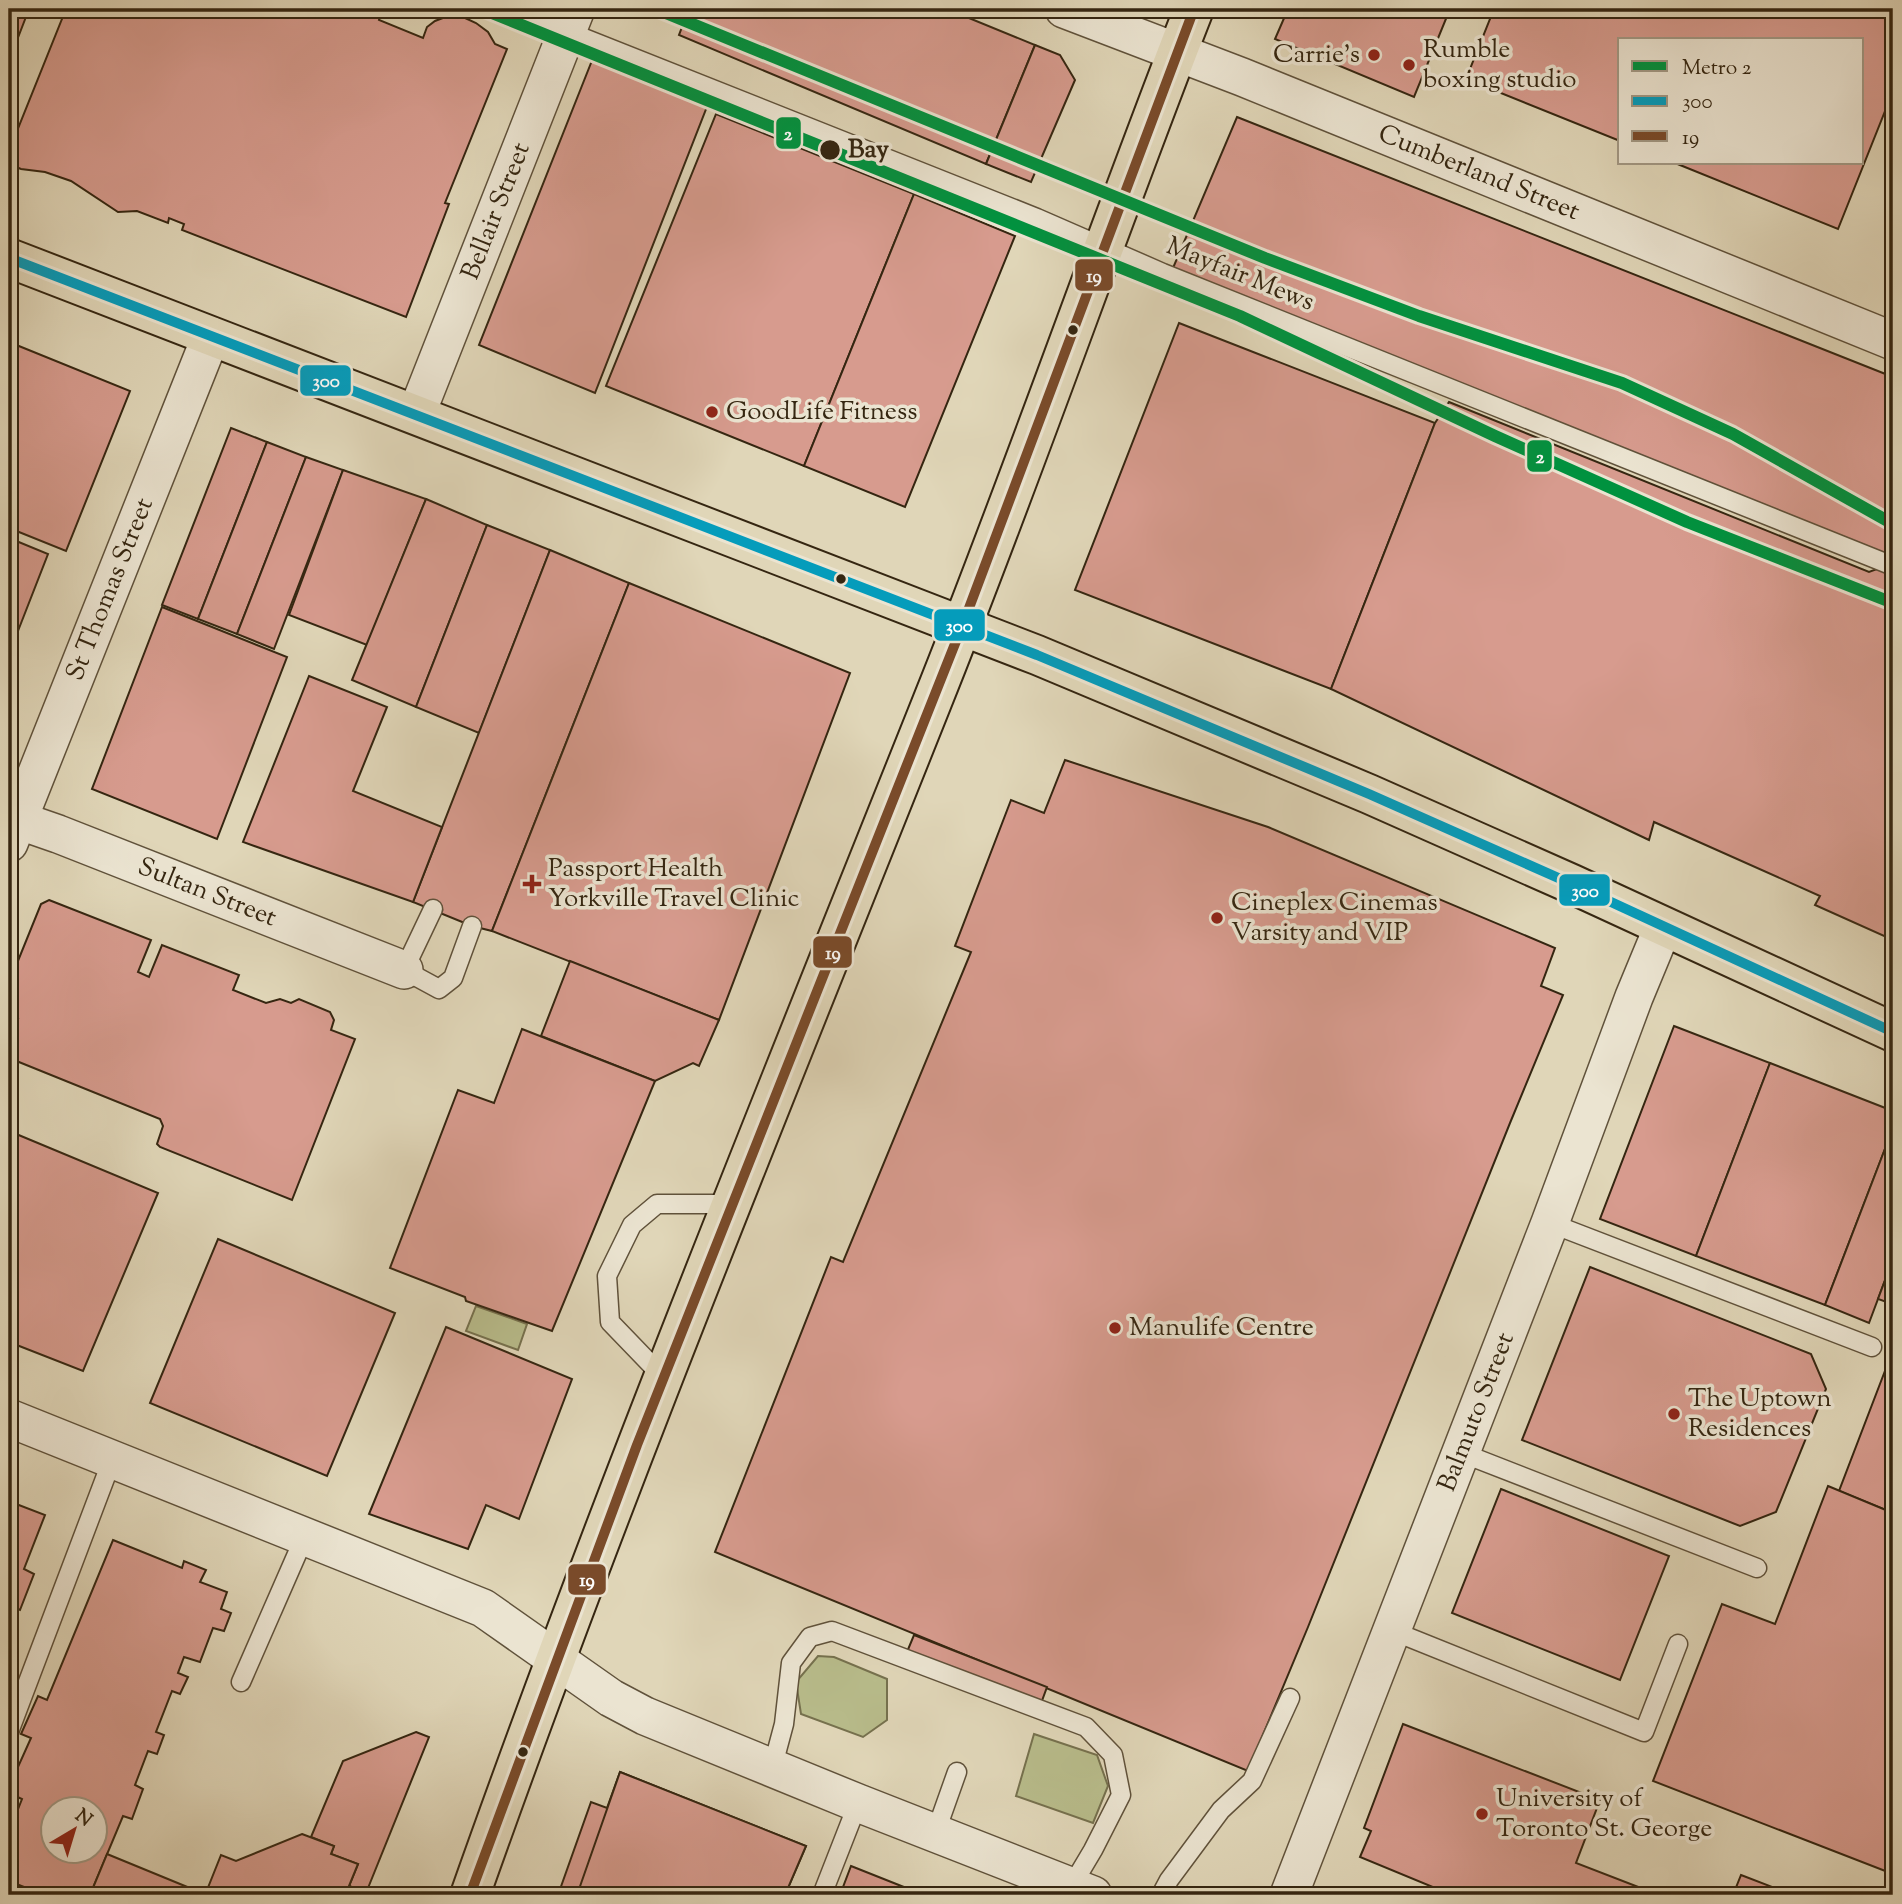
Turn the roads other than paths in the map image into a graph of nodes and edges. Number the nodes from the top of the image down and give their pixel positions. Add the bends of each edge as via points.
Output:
1 (511, 9) edge
2 (1064, 9) edge
3 (1194, 9) edge
4 (572, 20) edge
5 (1177, 53) junction
6 (1104, 248) junction
7 (9, 258) edge
8 (1892, 335) edge
9 (211, 336) junction
10 (416, 415) junction
11 (1893, 566) edge
12 (962, 625) junction
13 (12, 827) edge
14 (433, 909) dead end
15 (472, 926) dead end
16 (1663, 927) junction
17 (404, 970) junction
18 (1893, 1032) edge
19 (730, 1204) junction
20 (1550, 1223) junction
21 (1872, 1347) dead end
22 (664, 1378) junction
23 (9, 1418) edge
24 (1462, 1452) junction
25 (112, 1460) junction
26 (304, 1538) junction
27 (1757, 1568) dead end
28 (1392, 1631) junction
29 (1678, 1644) dead end
30 (555, 1657) junction
31 (241, 1682) dead end
32 (1290, 1698) dead end
33 (9, 1732) edge
34 (772, 1769) junction
35 (957, 1772) dead end
36 (858, 1803) junction
37 (935, 1833) junction
38 (1082, 1891) edge
39 (470, 1895) edge
40 (822, 1895) edge
41 (1161, 1895) edge
42 (1289, 1895) edge

1 - 4 lane, Mayfair Mews
2 - 5 street, Cumberland Street
3 - 5 main road
4 - 6 lane, Mayfair Mews
4 - 10 street, Bellair Street
5 - 6 main road
5 - 8 street, Cumberland Street
6 - 11 lane, Mayfair Mews
6 - 12 main road
7 - 9 main road
9 - 10 main road
9 - 13 street, St Thomas Street
10 - 12 main road
12 - 16 main road via 1369,794
12 - 19 main road
13 - 17 street, Sultan Street via 58,834
14 - 17 lane
15 - 17 lane via 453,978 439,989
16 - 18 main road
16 - 20 street, Balmuto Street
19 - 22 main road
19 - 22 lane via 657,1204 632,1224 607,1276 610,1322
20 - 21 lane
20 - 24 street, Balmuto Street
22 - 30 main road
23 - 25 street
24 - 27 lane
24 - 28 street, Balmuto Street
25 - 26 street
25 - 33 lane
26 - 30 street via 483,1608
26 - 31 lane
28 - 29 lane via 1644,1732
28 - 42 street, Balmuto Street
30 - 34 street via 611,1698 645,1716
30 - 39 main road
32 - 41 lane via 1252,1781 1221,1810
34 - 36 street
34 - 38 lane via 784,1724 791,1663 810,1637 832,1631 1086,1727 1113,1755 1121,1795 1093,1850
35 - 37 lane
36 - 37 street
36 - 40 lane
37 - 38 street

